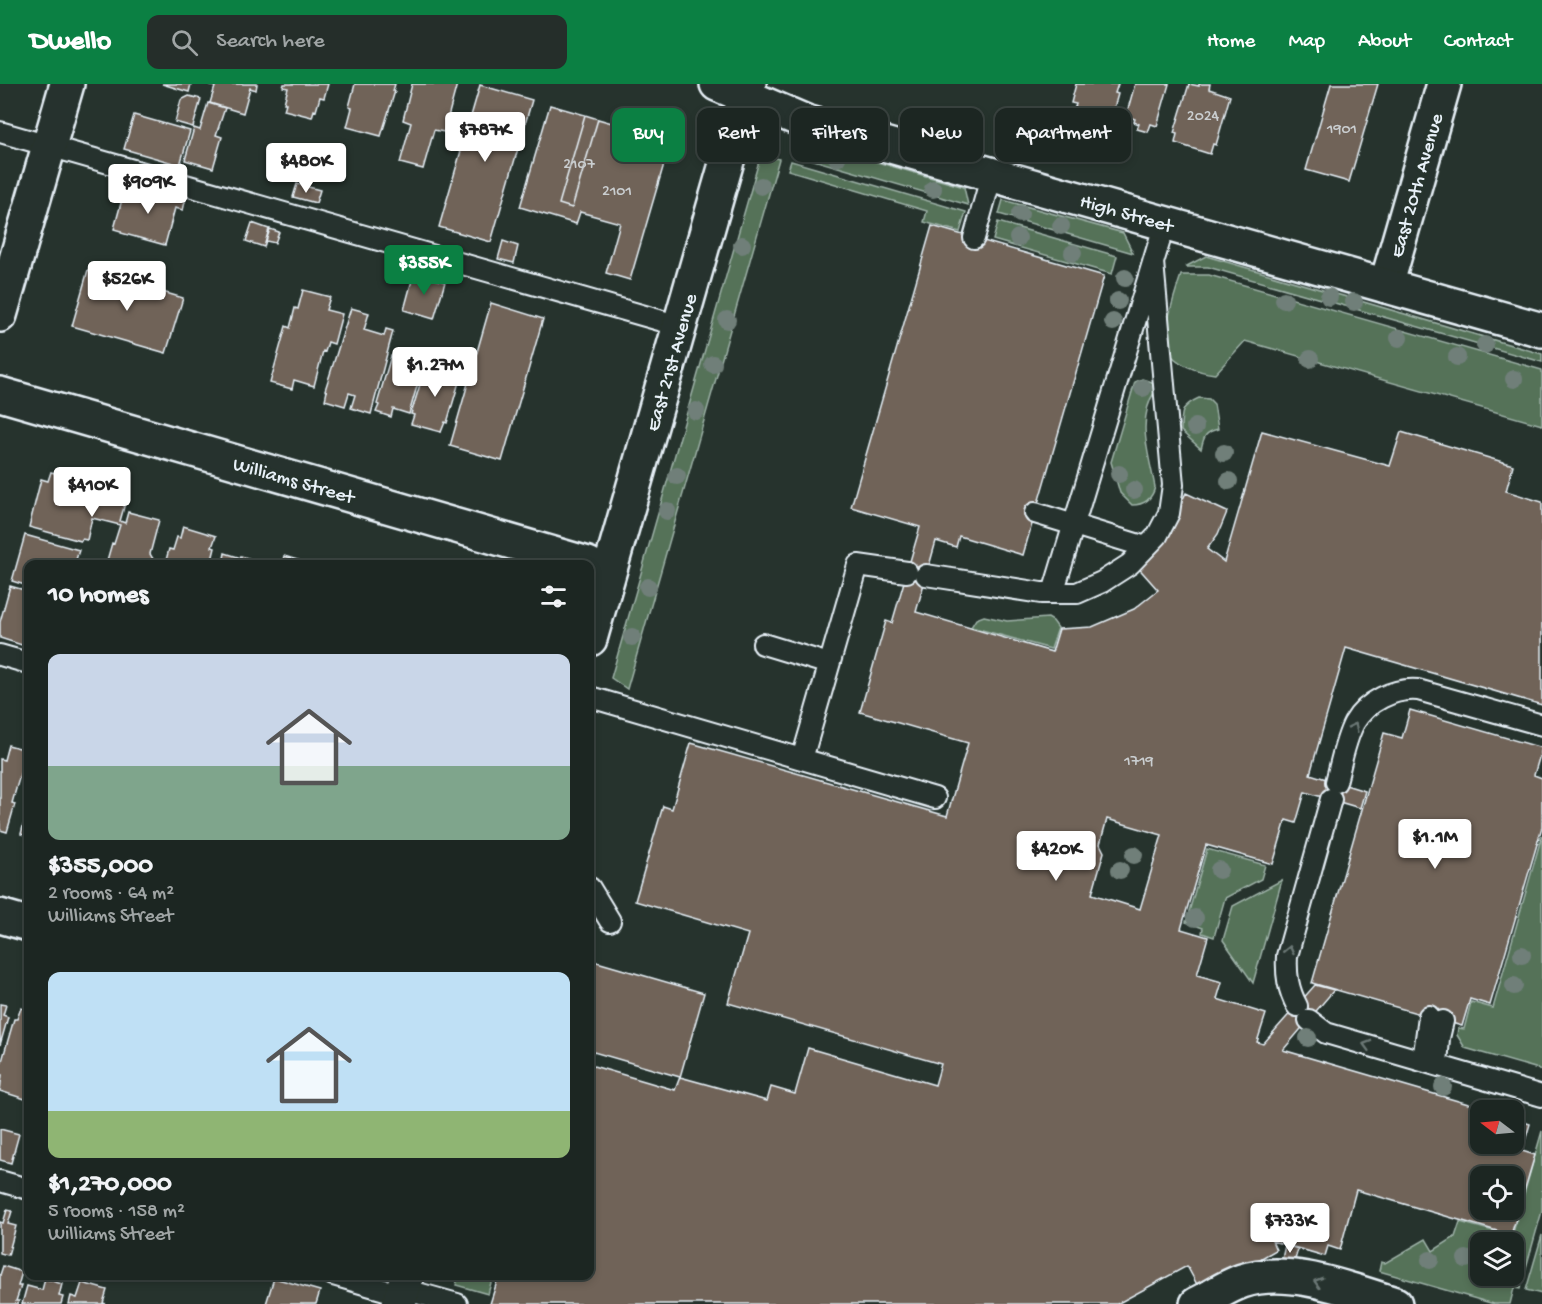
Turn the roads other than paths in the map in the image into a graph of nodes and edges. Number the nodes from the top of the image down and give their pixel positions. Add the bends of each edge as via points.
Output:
1 (67, 84) edge
2 (1444, 84) edge
3 (737, 88) edge
4 (0, 132) edge
5 (49, 146) junction
6 (992, 174) junction
7 (1165, 223) junction
8 (974, 238) dead end
9 (1153, 262) junction
10 (1386, 286) junction
11 (0, 315) edge
12 (680, 326) junction
13 (1542, 330) edge
14 (0, 394) edge
15 (1035, 513) dead end
16 (1074, 525) junction
17 (1146, 547) junction
18 (575, 560) edge
19 (596, 566) edge
20 (594, 590) edge
21 (1053, 593) junction
22 (763, 644) dead end
23 (0, 655) edge
24 (24, 662) edge
25 (830, 664) junction
26 (594, 698) edge
27 (1542, 724) edge
28 (802, 759) junction
29 (936, 798) dead end
30 (594, 895) edge
31 (0, 916) edge
32 (610, 921) dead end
33 (24, 923) edge
34 (1436, 1019) dead end
35 (1430, 1063) junction
36 (1542, 1096) edge
37 (0, 1181) edge
38 (24, 1188) edge
39 (355, 1280) edge
40 (403, 1291) edge
41 (457, 1304) edge
42 (1197, 1304) edge
43 (1395, 1304) edge

1 - 5 street
2 - 10 street, East 20th Avenue
3 - 6 street, High Street via 806,122
3 - 12 street, East 21st Avenue
4 - 5 lane
5 - 11 street
5 - 12 lane
6 - 7 street, High Street
6 - 8 lane
7 - 9 lane
7 - 10 street, High Street
9 - 16 lane
9 - 17 lane via 1173,485 1169,513
10 - 13 street, High Street
12 - 19 street, East 21st Avenue
14 - 18 street, Williams Street
15 - 16 lane
16 - 17 lane
16 - 21 lane
17 - 21 lane via 1130,564 1102,582 1077,593
19 - 20 street, East 21st Avenue
21 - 25 lane via 858,565
22 - 25 lane
23 - 24 lane
25 - 28 lane
26 - 28 lane
35 -> 27 lane via 1326,1033 1303,1013 1286,976 1287,956 1354,723 1367,707 1386,695 1408,689
28 - 29 lane
30 - 32 lane
31 - 33 street
34 - 35 lane
35 - 36 lane
37 - 38 lane
39 - 40 lane
40 - 41 lane
43 -> 42 street via 1302,1277 1276,1275 1243,1281

